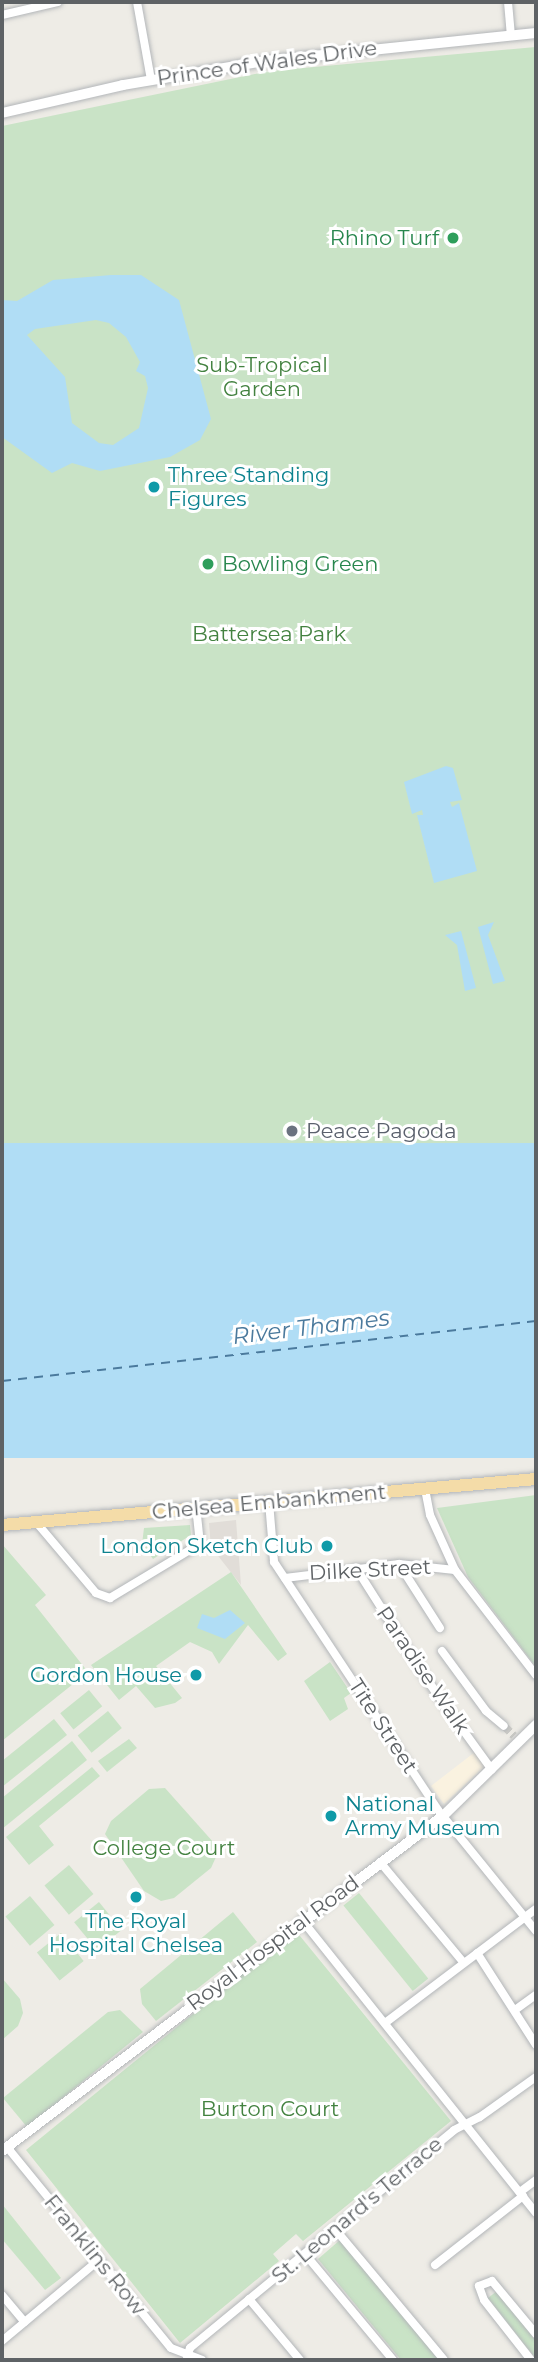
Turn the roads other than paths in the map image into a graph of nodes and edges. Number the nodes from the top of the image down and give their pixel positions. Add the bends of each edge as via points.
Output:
1 (58, 2) edge
2 (137, 2) edge
3 (508, 2) edge
4 (2, 15) edge
5 (536, 33) edge
6 (511, 34) junction
7 (150, 80) junction
8 (2, 113) edge
9 (536, 1479) edge
10 (425, 1489) junction
11 (269, 1502) junction
12 (196, 1508) junction
13 (36, 1522) junction
14 (2, 1525) edge
15 (399, 1564) junction
16 (356, 1568) junction
17 (455, 1570) junction
18 (285, 1578) junction
19 (440, 1628) dead end
20 (442, 1651) dead end
21 (536, 1675) edge
22 (536, 1725) edge
23 (504, 1726) tunnel mouth
24 (492, 1770) junction
25 (444, 1815) junction
26 (380, 1862) junction
27 (536, 1909) edge
28 (525, 1917) junction
29 (302, 1920) junction
30 (536, 1931) edge
31 (477, 1953) junction
32 (464, 1963) junction
33 (536, 1995) edge
34 (515, 2010) junction
35 (385, 2023) junction
36 (536, 2045) edge
37 (536, 2077) edge
38 (464, 2124) junction
39 (5, 2149) edge
40 (536, 2180) edge
41 (522, 2194) junction
42 (536, 2213) edge
43 (335, 2229) junction
44 (305, 2254) junction
45 (99, 2260) junction
46 (435, 2265) dead end
47 (2, 2295) edge
48 (249, 2300) junction
49 (25, 2322) junction
50 (536, 2334) edge
51 (2, 2341) edge
52 (187, 2356) junction
53 (202, 2360) edge
54 (300, 2360) edge
55 (393, 2360) edge
56 (444, 2360) edge
57 (531, 2360) edge

1 - 4 street
2 - 7 street
3 - 6 street
5 - 6 street, Prince of Wales Drive
6 - 7 street, Prince of Wales Drive via 265,61
7 - 8 street, Prince of Wales Drive
9 - 10 highway, Chelsea Embankment
10 - 11 highway, Chelsea Embankment
10 - 17 street via 430,1515
11 - 12 highway, Chelsea Embankment
11 - 18 street, Tite Street via 274,1562
12 - 13 highway, Chelsea Embankment
12 - 13 street via 200,1544 110,1598 96,1593
13 - 14 highway, Chelsea Embankment
15 - 16 street, Dilke Street
15 - 17 street, Dilke Street
15 - 19 street
16 - 18 street, Dilke Street
16 - 24 street, Paradise Walk via 421,1671
17 - 21 street
18 - 25 street, Tite Street
20 - 23 street via 486,1711
22 - 24 main road, Royal Hospital Road via 517,1739
24 - 25 main road, Royal Hospital Road
25 - 26 main road, Royal Hospital Road
25 - 28 street, Tite Street
26 - 29 main road, Royal Hospital Road
26 - 32 street
27 - 28 street
28 - 30 street, Tite Street
28 - 31 street
29 - 35 street
29 - 39 main road, Royal Hospital Road
31 - 32 street
31 - 34 street
32 - 35 street
33 - 34 street
34 - 36 street
35 - 38 street
37 - 38 street, St. Leonard's Terrace
38 - 41 street
38 - 43 street, St. Leonard's Terrace
39 - 45 street, Franklins Row
40 - 41 street
41 - 42 street
41 - 46 street
43 - 44 street, St. Leonard's Terrace
43 - 56 street
44 - 48 street, St. Leonard's Terrace
44 - 55 street
45 - 49 street
45 - 52 street, Franklins Row via 171,2348
47 - 49 street
48 - 52 street, St. Leonard's Terrace via 190,2348
48 - 54 street
49 - 51 street
50 - 57 street via 492,2281 479,2286 484,2300
52 - 53 street

